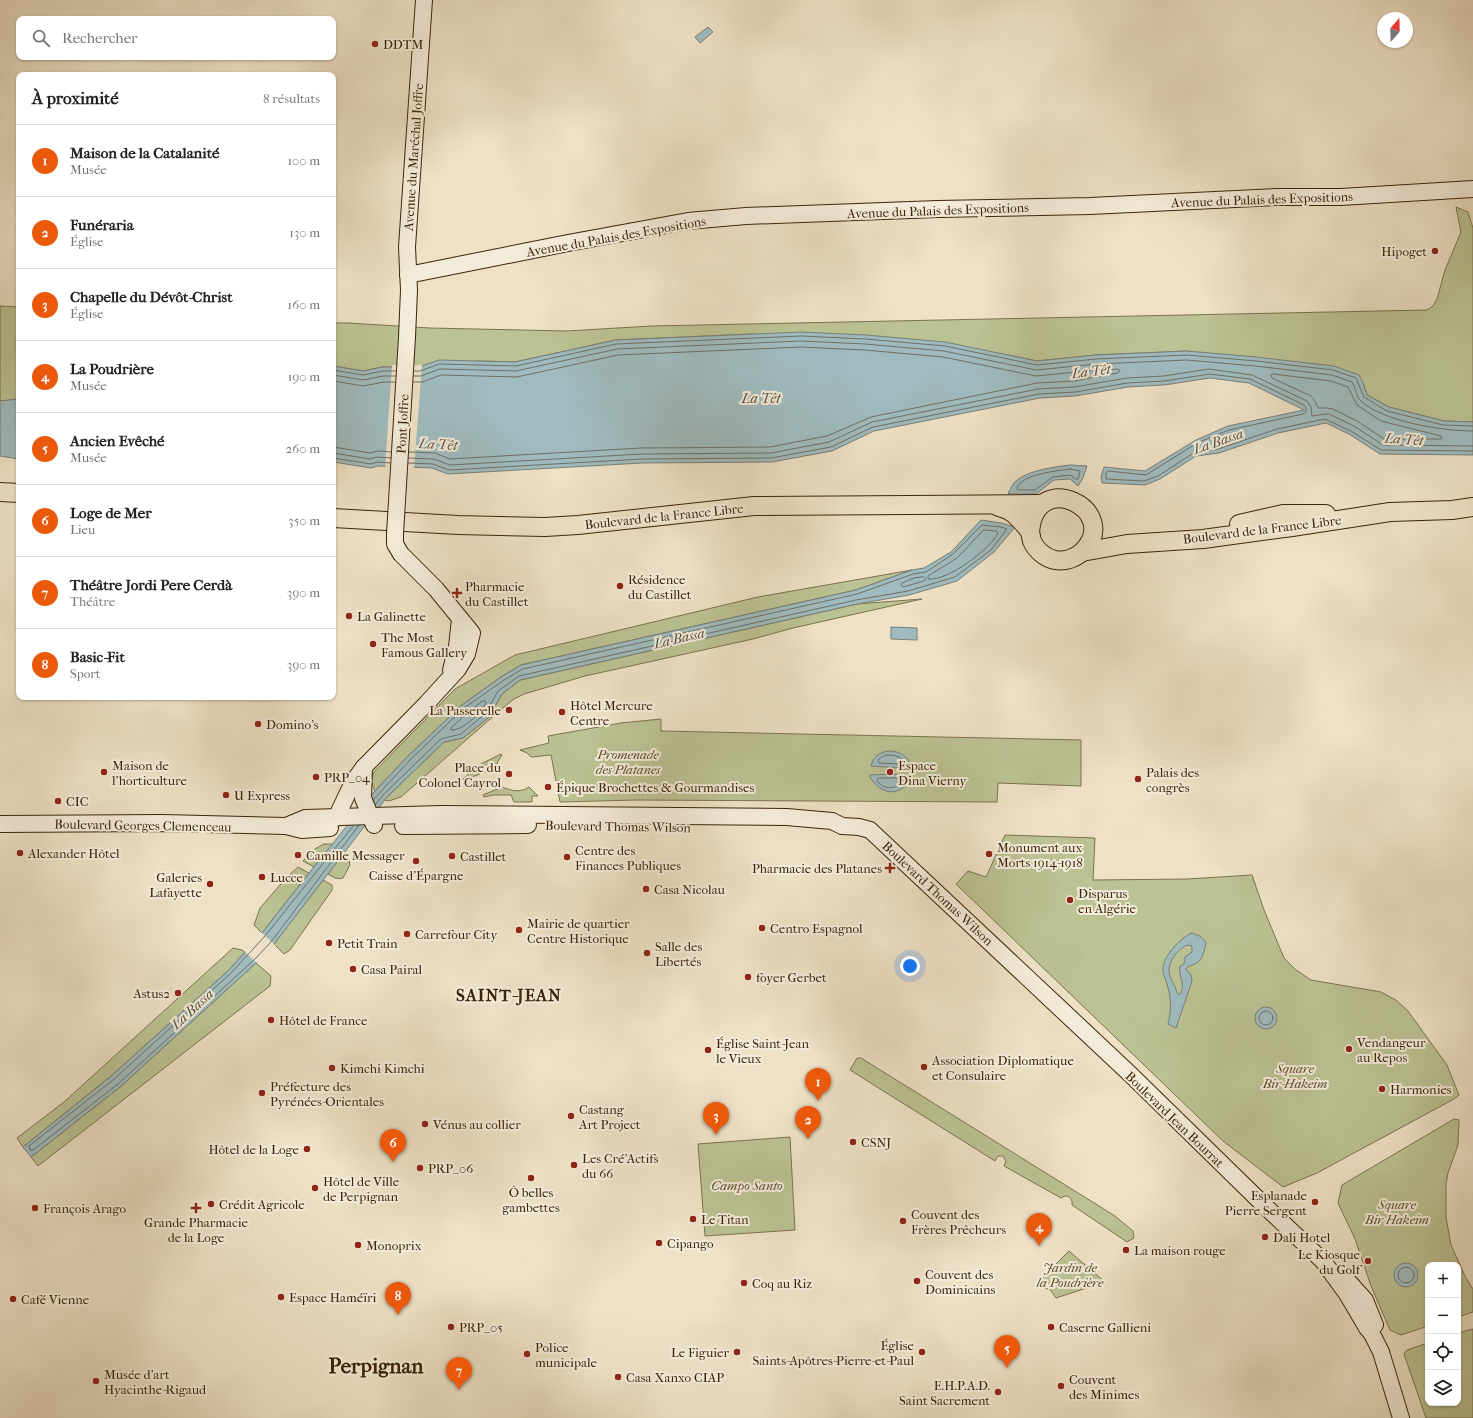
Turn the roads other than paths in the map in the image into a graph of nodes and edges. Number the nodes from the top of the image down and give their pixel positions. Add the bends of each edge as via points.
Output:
1 (424, 0) edge
2 (1472, 191) edge
3 (408, 275) junction
4 (408, 314) joint
5 (0, 484) edge
6 (16, 486) edge
7 (0, 492) edge
8 (16, 493) edge
9 (1042, 504) junction
10 (996, 506) junction
11 (1473, 507) edge
12 (1452, 510) junction
13 (1473, 512) edge
14 (336, 518) edge
15 (1092, 529) junction
16 (1030, 533) junction
17 (1127, 544) junction
18 (1082, 552) junction
19 (460, 619) junction
20 (448, 680) junction
21 (364, 767) junction
22 (349, 822) junction
23 (372, 822) junction
24 (0, 824) edge
25 (1026, 976) joint
26 (1401, 1418) edge

1 - 3 main road, Avenue du Maréchal Joffre via 407,247
2 - 3 main road, Avenue du Palais des Expositions via 746,216 681,222
3 - 4 main road, Avenue du Maréchal Joffre
4 - 19 main road, Pont Joffre, bridge via 395,539 400,554 436,589
5 - 6 main road
7 - 8 main road
9 - 10 main road, Boulevard de la France Libre
9 - 15 main road via 1059,498 1078,503 1091,518
9 - 16 main road via 1035,512
10 - 14 main road, Boulevard de la France Libre via 754,506 545,527
10 - 16 main road, Boulevard de la France Libre via 1012,512
11 - 12 main road, Boulevard de la France Libre
12 - 13 main road, Boulevard de la France Libre
12 - 17 main road, Boulevard de la France Libre via 1390,512 1203,539
15 - 17 main road, Boulevard de la France Libre via 1109,540
15 - 18 main road via 1088,546
16 - 18 main road via 1038,550 1055,560 1074,558
17 - 18 main road, Boulevard de la France Libre
19 - 20 main road via 457,647
19 - 20 main road via 472,633 467,654
20 - 21 main road
21 - 22 main road via 344,801
21 - 23 main road via 363,798
22 - 23 main road, Boulevard Thomas Wilson
22 - 24 main road, Boulevard Georges Clemenceau via 302,830 286,826 162,823
23 - 25 main road, Boulevard Thomas Wilson via 834,829 842,826 859,827 870,830
25 - 26 main road, Boulevard Jean Bourrat via 1268,1209 1324,1261 1338,1270 1364,1300 1375,1326 1372,1334 1381,1352

